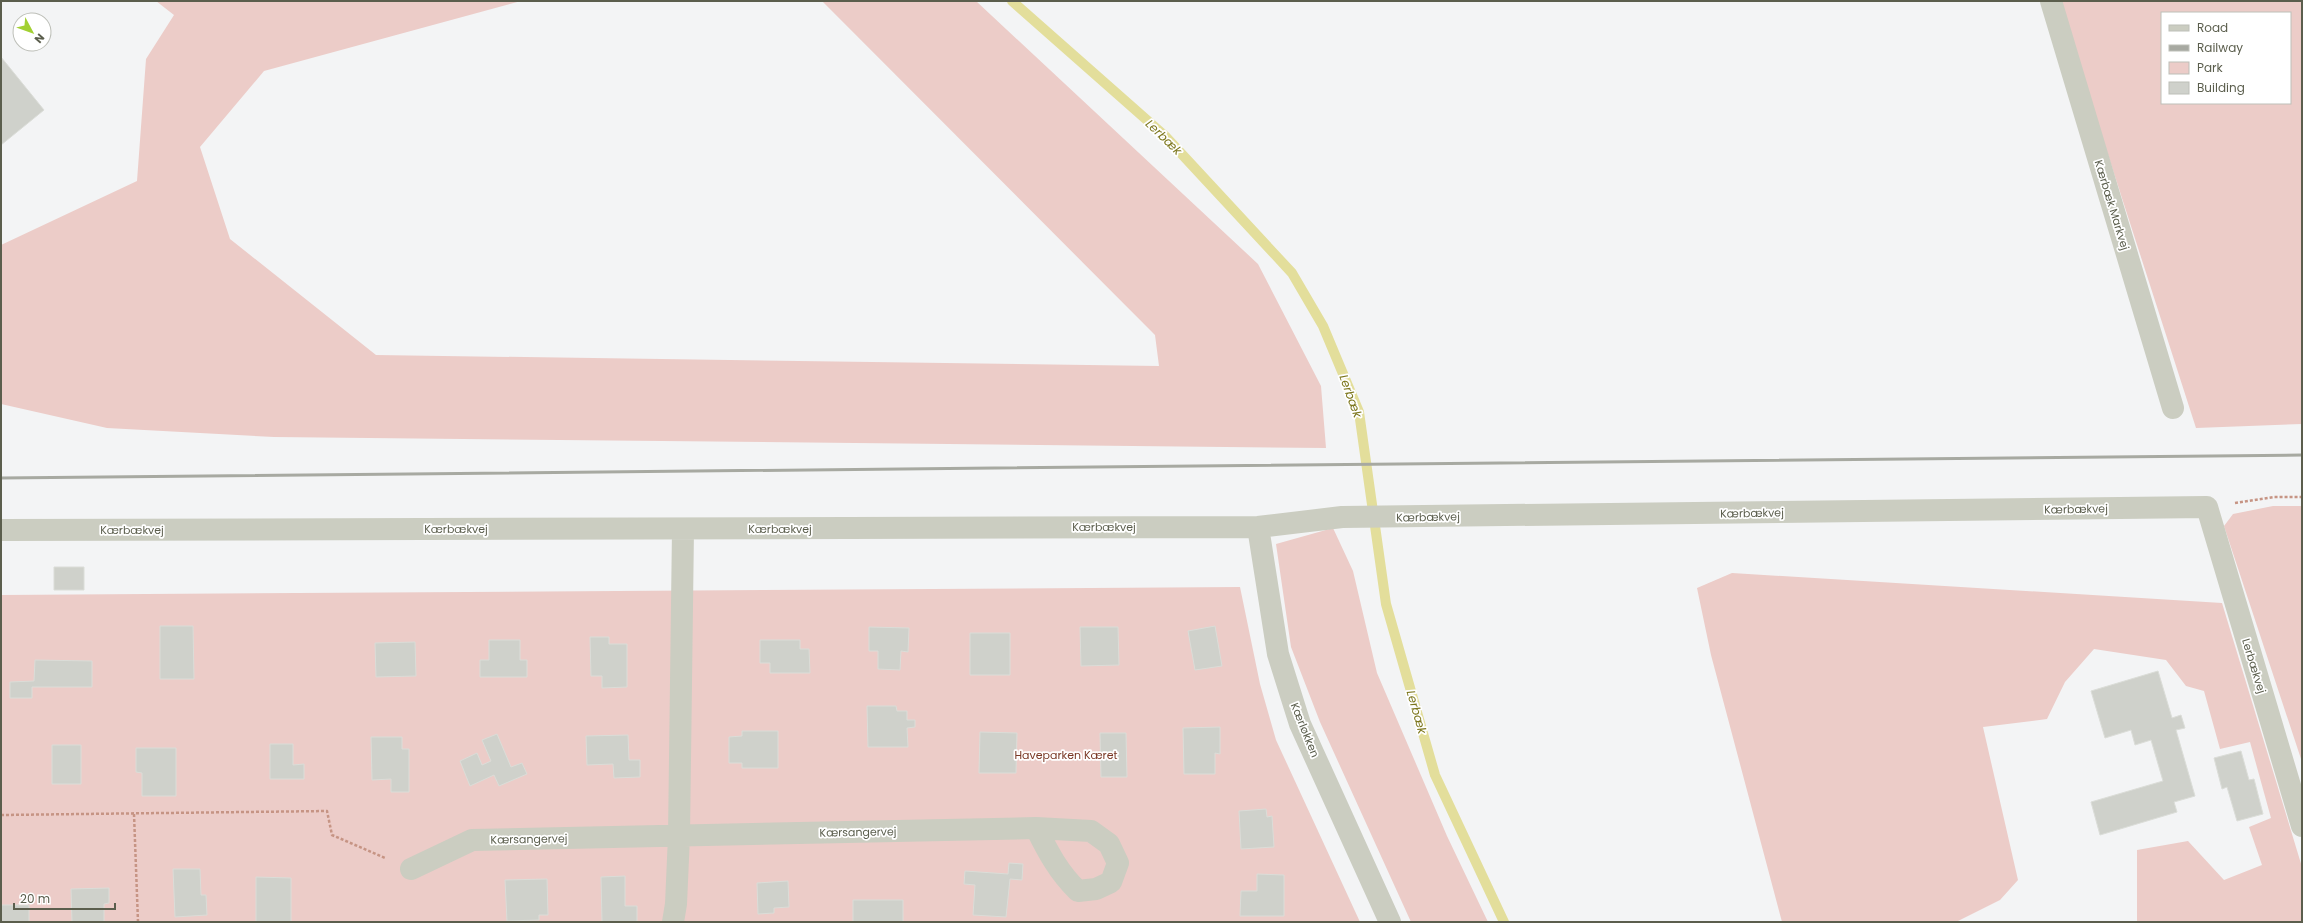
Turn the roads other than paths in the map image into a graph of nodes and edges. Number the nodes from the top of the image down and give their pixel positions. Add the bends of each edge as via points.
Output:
1 (2051, 1) edge
2 (2173, 408) dead end
3 (2207, 507) joint
4 (1258, 527) junction
5 (684, 529) junction
6 (1, 530) edge
7 (2302, 826) edge
8 (1036, 828) dead end
9 (679, 836) junction
10 (411, 870) road end
11 (672, 922) edge
12 (1390, 922) edge

1 - 2 street, Kærbæk Markvej
3 - 4 street, Kærbækvej via 1342,517
3 - 7 street, Lerbækvej
4 - 5 street, Kærbækvej
4 - 12 street, Kærløkken via 1278,654 1300,724
5 - 6 street, Kærbækvej
5 - 9 street
8 - 9 street, Kærsangervej
9 - 10 street, Kærsangervej via 472,840
9 - 11 street via 676,904

